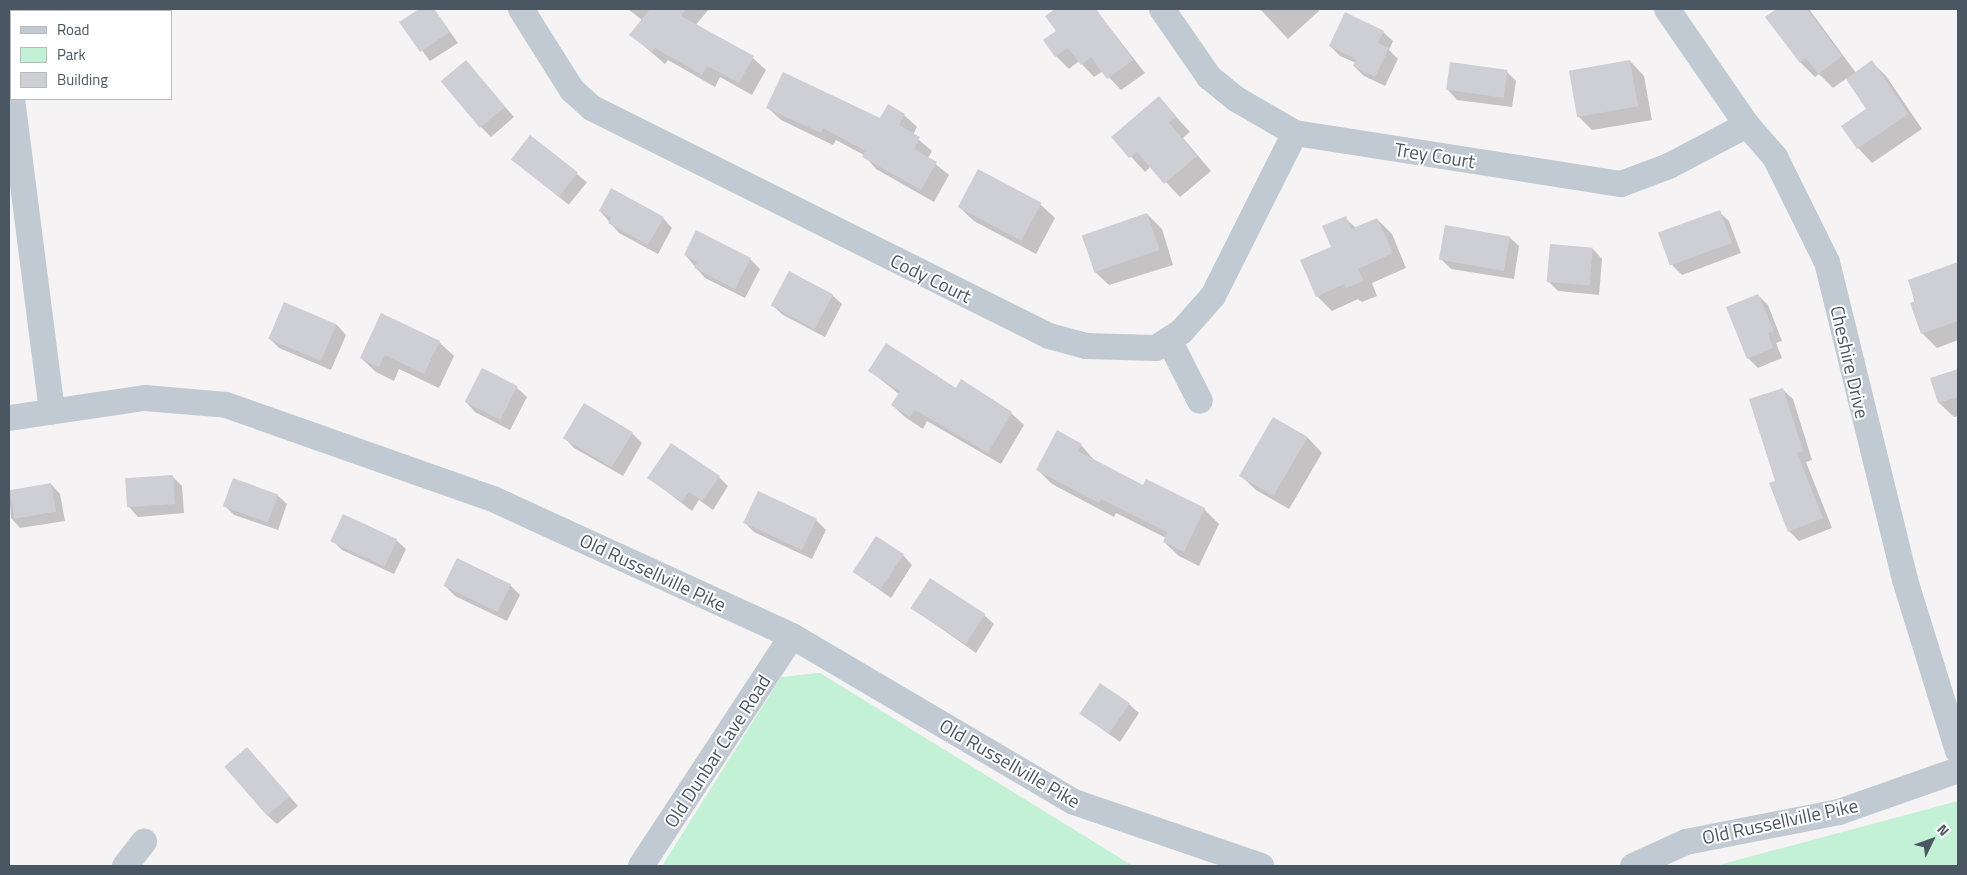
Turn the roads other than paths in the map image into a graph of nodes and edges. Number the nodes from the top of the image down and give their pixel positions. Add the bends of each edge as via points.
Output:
1 (521, 9) edge
2 (1162, 9) edge
3 (1667, 9) edge
4 (12, 100) edge
5 (1747, 126) junction
6 (1295, 133) junction
7 (1169, 340) junction
8 (1200, 401) dead end
9 (52, 411) junction
10 (9, 418) edge
11 (792, 636) junction
12 (1958, 751) edge
13 (1958, 770) edge
14 (144, 842) dead end
15 (125, 866) edge
16 (641, 866) edge
17 (1261, 866) edge
18 (1633, 866) edge

1 - 7 street, Cody Court via 572,90 592,108 614,120 1049,336 1086,346 1156,348
2 - 6 street, Trey Court via 1209,77 1236,99
3 - 5 street, Cheshire Drive
4 - 9 street
5 - 6 street, Trey Court via 1669,166 1621,184
5 - 12 street, Cheshire Drive via 1775,157 1826,262 1905,580
6 - 7 street, Cody Court via 1213,296 1181,332
7 - 8 street
9 - 10 street, Old Russellville Pike
9 - 11 street, Old Russellville Pike via 145,398 226,405 493,499
11 - 16 street, Old Dunbar Cave Road
11 - 17 street, Old Russellville Pike via 1074,802
13 - 18 street, Old Russellville Pike via 1839,812 1686,842
14 - 15 street

